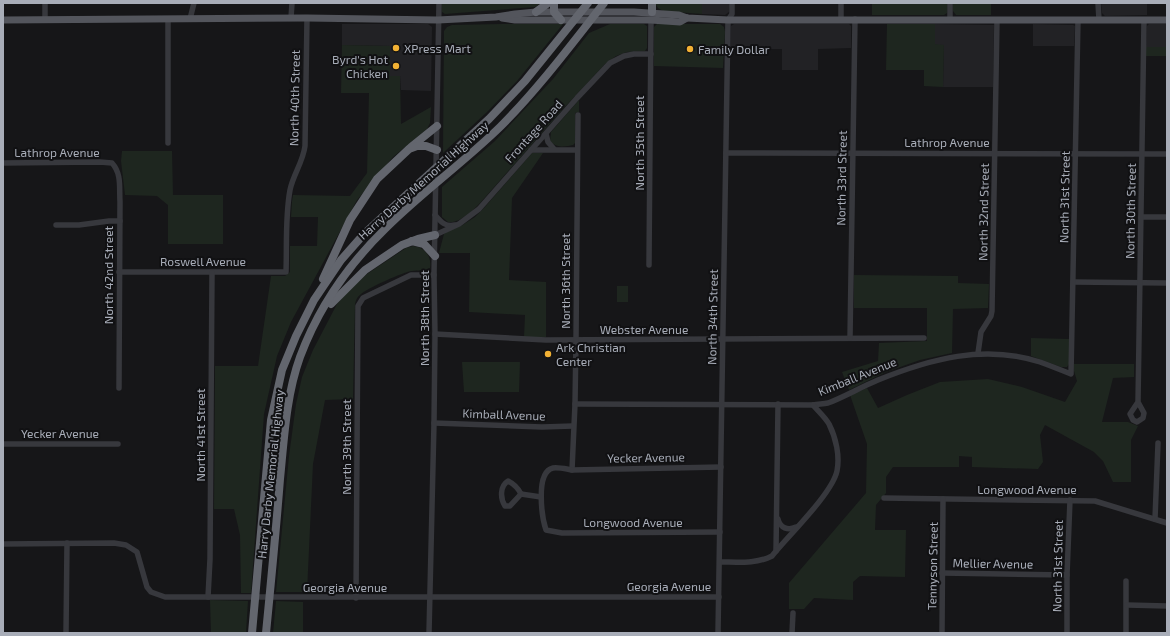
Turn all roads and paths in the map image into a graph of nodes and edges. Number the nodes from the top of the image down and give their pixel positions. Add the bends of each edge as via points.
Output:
1 (45, 3) edge
2 (194, 3) edge
3 (292, 3) edge
4 (439, 3) edge
5 (548, 3) edge
6 (554, 3) edge
7 (588, 3) edge
8 (604, 3) edge
9 (652, 3) edge
10 (732, 3) edge
11 (841, 3) edge
12 (950, 3) edge
13 (1098, 3) edge
14 (536, 12) junction
15 (554, 12) junction
16 (651, 16) junction
17 (496, 17) junction
18 (291, 18) junction
19 (306, 18) junction
20 (190, 19) junction
21 (841, 19) junction
22 (855, 19) junction
23 (3, 20) edge
24 (45, 20) junction
25 (168, 20) junction
26 (438, 20) junction
27 (562, 20) junction
28 (728, 20) junction
29 (950, 20) junction
30 (997, 20) junction
31 (1078, 20) junction
32 (1099, 20) junction
33 (1144, 20) junction
34 (1167, 20) edge
35 (651, 54) junction
36 (578, 116) dead end
37 (437, 126) junction
38 (546, 134) junction
39 (168, 143) dead end
40 (409, 149) junction
41 (437, 150) junction
42 (531, 150) junction
43 (554, 150) junction
44 (577, 150) junction
45 (726, 153) junction
46 (852, 153) junction
47 (995, 154) junction
48 (1075, 154) junction
49 (1141, 154) junction
50 (1167, 154) edge
51 (3, 163) edge
52 (112, 163) joint
53 (435, 215) junction
54 (1141, 217) junction
55 (1167, 217) edge
56 (120, 221) junction
57 (459, 224) junction
58 (56, 225) dead end
59 (435, 235) junction
60 (412, 241) junction
61 (435, 256) junction
62 (649, 265) dead end
63 (119, 272) junction
64 (286, 272) joint
65 (212, 273) junction
66 (434, 275) junction
67 (1073, 282) junction
68 (1140, 282) junction
69 (1167, 283) edge
70 (314, 300) junction
71 (320, 316) junction
72 (436, 334) junction
73 (850, 338) junction
74 (924, 338) dead end
75 (723, 339) junction
76 (576, 340) junction
77 (978, 353) junction
78 (1071, 374) joint
79 (119, 388) dead end
80 (1138, 402) dead end
81 (575, 404) junction
82 (722, 404) junction
83 (778, 404) junction
84 (813, 405) junction
85 (434, 424) junction
86 (573, 426) junction
87 (1158, 443) dead end
88 (3, 444) edge
89 (118, 444) dead end
90 (722, 467) junction
91 (572, 470) junction
92 (521, 494) dead end
93 (541, 497) junction
94 (884, 498) dead end
95 (943, 499) junction
96 (1070, 500) junction
97 (777, 518) junction
98 (1154, 519) junction
99 (1167, 522) edge
100 (798, 526) junction
101 (720, 532) junction
102 (67, 543) junction
103 (3, 544) edge
104 (776, 551) junction
105 (720, 562) junction
106 (942, 573) junction
107 (1067, 575) junction
108 (1126, 581) dead end
109 (208, 597) junction
110 (718, 597) junction
111 (356, 598) junction
112 (429, 598) junction
113 (1127, 605) junction
114 (1167, 606) edge
115 (793, 613) dead end
116 (66, 633) edge
117 (252, 633) edge
118 (266, 633) edge
119 (429, 633) edge
120 (718, 633) edge
121 (792, 633) edge
122 (942, 633) edge
123 (1067, 633) edge
124 (1126, 633) edge

1 - 24 street
2 - 20 street
3 - 18 street
4 - 26 street, North 38th Street
5 - 14 highway
6 - 15 highway
7 - 70 highway, Harry Darby Memorial Highway via 525,81 489,119 364,234 341,260
8 - 71 highway, Harry Darby Memorial Highway via 541,82 500,127 385,228 364,251 339,282
9 - 16 highway
10 - 28 street, North 34th Street via 732,14
11 - 21 street
12 - 29 street
13 - 32 street
14 - 15 main road
14 - 17 main road
15 - 16 main road
15 - 27 highway
16 - 27 main road
16 - 28 main road via 679,15 687,18
16 - 35 street, North 35th Street
17 - 26 main road
17 - 27 main road via 515,20
18 - 19 main road
18 - 20 main road
19 - 26 main road
19 - 64 street, North 40th Street via 305,146 288,198
20 - 25 main road
21 - 22 main road
21 - 28 main road
22 - 29 main road
22 - 46 street, North 33rd Street
23 - 24 main road
24 - 25 main road
25 - 39 street
26 - 37 street, North 38th Street
28 - 45 street, North 34th Street
29 - 30 main road
30 - 31 main road
30 - 47 street, North 32nd Street
31 - 32 main road
31 - 48 street, North 31st Street
32 - 33 main road
33 - 34 main road
33 - 49 street, North 30th Street
35 - 38 street, Frontage Road via 624,56 610,63
35 - 62 street, North 35th Street
36 - 44 street, North 36th Street
37 - 40 highway
37 - 41 street, North 38th Street
38 - 42 street, Frontage Road
38 - 43 street
40 - 41 highway via 426,146
40 - 70 highway via 378,179 350,220
41 - 53 street, North 38th Street
42 - 43 street
42 - 57 street, Frontage Road via 479,209
43 - 44 street
44 - 76 street, North 36th Street
45 - 46 street, Lathrop Avenue
45 - 75 street, North 34th Street
46 - 47 street, Lathrop Avenue
46 - 73 street, North 33rd Street
47 - 48 street, Lathrop Avenue
47 - 77 street, North 32nd Street via 992,311 981,332
48 - 49 street, Lathrop Avenue
48 - 67 street, North 31st Street
49 - 50 street, Lathrop Avenue
49 - 54 street, North 30th Street
51 - 52 street, Lathrop Avenue
52 - 56 street, North 42nd Street via 119,176
53 - 57 street via 446,224
53 - 59 street, North 38th Street
54 - 55 street
54 - 68 street, North 30th Street
56 - 58 street
56 - 63 street, North 42nd Street
57 - 59 street, Frontage Road
59 - 60 highway
59 - 61 street, North 38th Street
60 - 61 highway via 424,244
60 - 71 highway via 365,270
61 - 66 street, North 38th Street
63 - 65 street, Roswell Avenue
63 - 79 street, North 42nd Street
64 - 65 street, Roswell Avenue
65 - 109 street, North 41st Street
66 - 72 street, North 38th Street
66 - 111 street, North 39th Street via 411,275 363,298 358,306
67 - 68 street
67 - 78 street, North 31st Street
68 - 69 street
68 - 80 street, North 30th Street
70 - 117 highway, Harry Darby Memorial Highway via 282,370 271,420
71 - 118 highway, Harry Darby Memorial Highway via 293,380 285,429
72 - 76 street, Webster Avenue
72 - 85 street, North 38th Street
73 - 74 street, Webster Avenue
73 - 75 street, Webster Avenue
75 - 76 street, Webster Avenue
75 - 82 street, North 34th Street
76 - 81 street, North 36th Street
77 - 78 street, Kimball Avenue via 1039,362
77 - 84 street, Kimball Avenue via 942,358 906,368 827,403
81 - 82 street, Kimball Avenue
81 - 86 street, North 36th Street
82 - 83 street, Kimball Avenue
82 - 90 street, North 34th Street
83 - 84 street, Kimball Avenue
83 - 97 street
84 - 100 street via 828,423 836,442 837,472 824,496
85 - 86 street, Kimball Avenue
85 - 112 street, North 38th Street
86 - 91 street, North 36th Street
87 - 98 street
88 - 89 street, Yecker Avenue
90 - 91 street, Yecker Avenue
90 - 101 street, North 34th Street
91 - 93 street, Yecker Avenue via 553,468 548,471
92 - 93 street
93 - 101 street, Longwood Avenue via 546,530 562,533
94 - 95 street, Longwood Avenue
95 - 96 street, Longwood Avenue
95 - 106 street, Tennyson Street
96 - 98 street, Longwood Avenue via 1095,501
96 - 107 street, North 31st Street
97 - 100 street via 784,528
97 - 104 street
98 - 99 street, Longwood Avenue
100 - 104 street
101 - 105 street, North 34th Street
102 - 103 street, Georgia Avenue
102 - 109 street, Georgia Avenue via 126,545 137,552 147,587 151,592 165,597
102 - 116 street
104 - 105 street via 766,560
105 - 110 street, North 34th Street
106 - 107 street, Mellier Avenue
106 - 122 street, Tennyson Street
107 - 123 street, North 31st Street
108 - 113 street
109 - 111 street, Georgia Avenue
110 - 112 street, Georgia Avenue
110 - 120 street, North 34th Street
111 - 112 street, Georgia Avenue
112 - 119 street, North 38th Street
113 - 114 street
113 - 124 street
115 - 121 street

